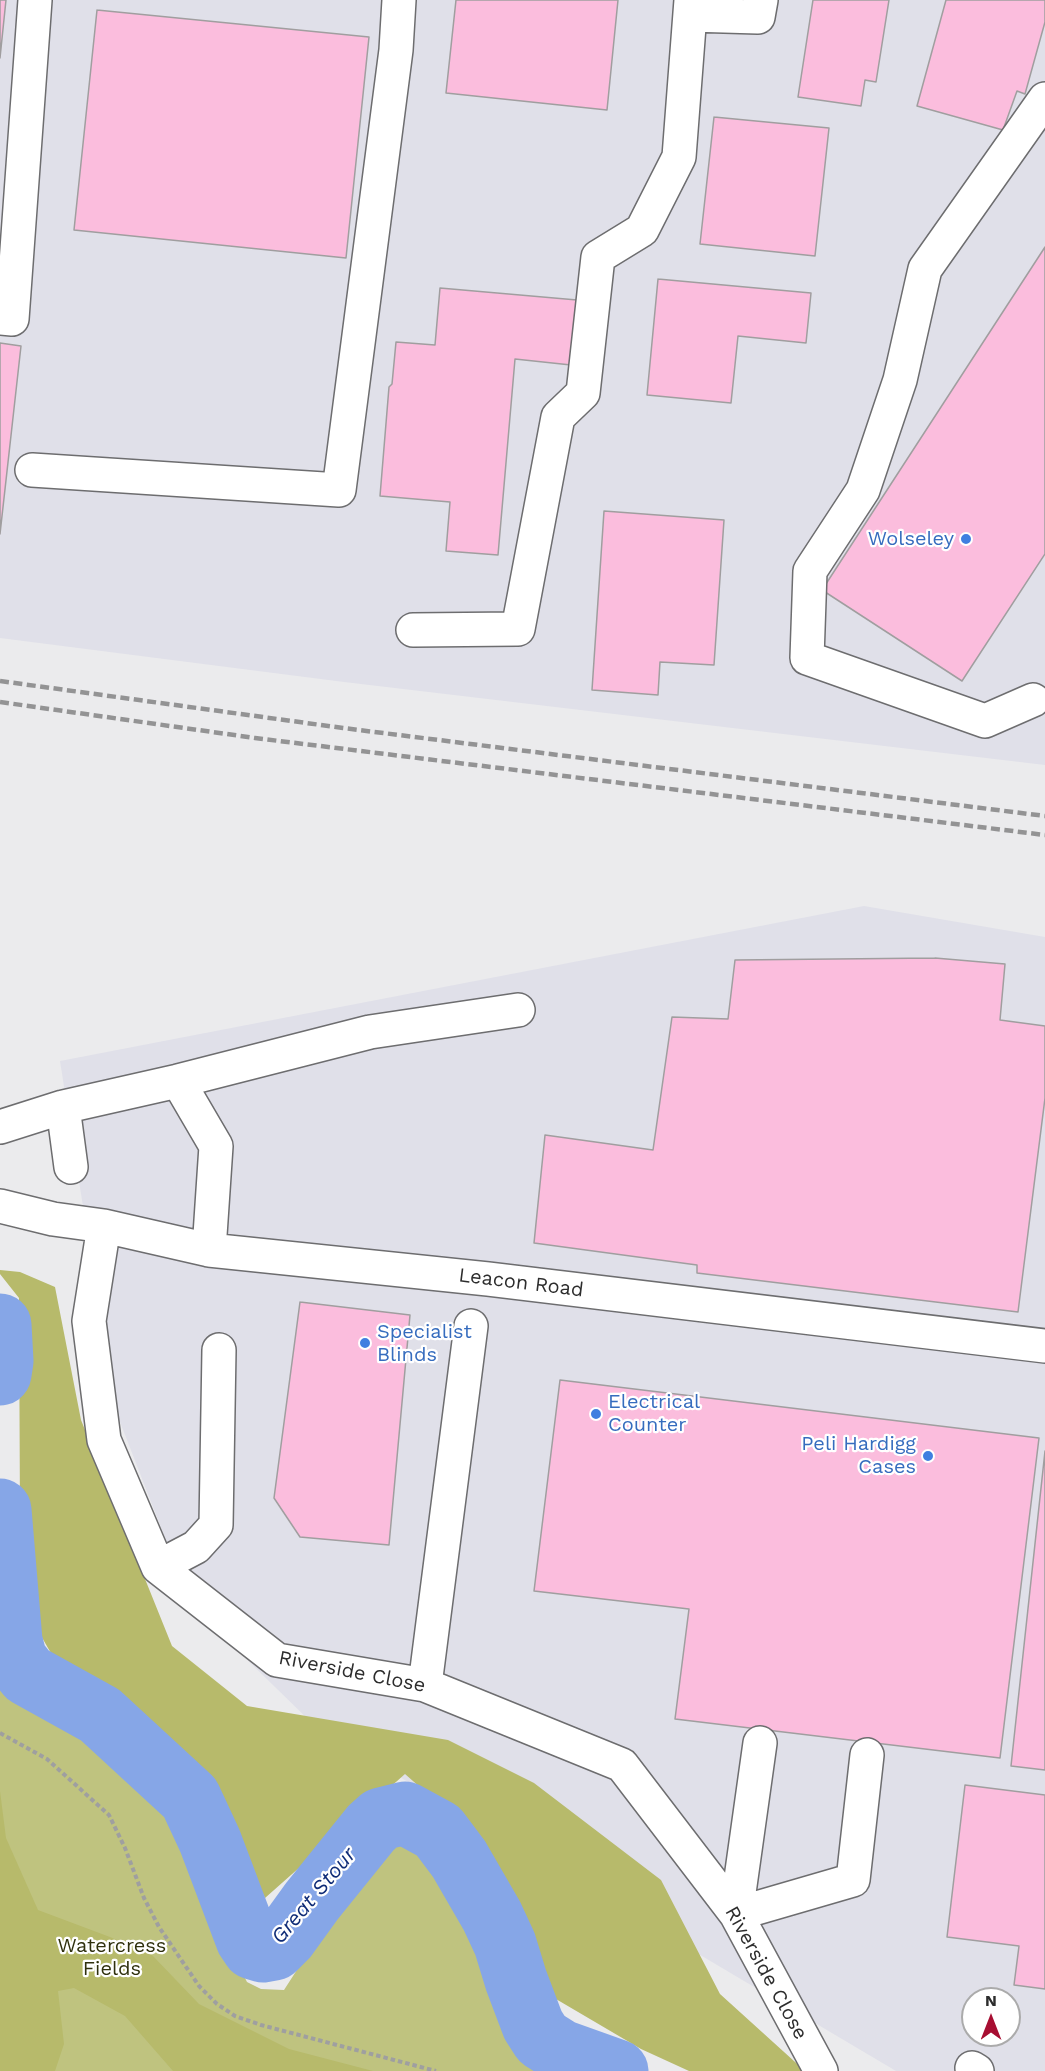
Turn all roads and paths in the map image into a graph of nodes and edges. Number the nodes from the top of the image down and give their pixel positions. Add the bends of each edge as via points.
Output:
1 (35, 0) edge
2 (399, 0) edge
3 (761, 0) edge
4 (691, 8) edge
5 (1045, 99) edge
6 (0, 318) edge
7 (32, 470) dead end
8 (412, 630) dead end
9 (1033, 700) dead end
10 (518, 1010) dead end
11 (178, 1081) junction
12 (63, 1107) junction
13 (0, 1127) edge
14 (71, 1167) dead end
15 (0, 1206) edge
16 (104, 1226) junction
17 (209, 1250) junction
18 (471, 1326) dead end
19 (1045, 1346) edge
20 (219, 1350) dead end
21 (158, 1567) junction
22 (425, 1685) junction
23 (0, 1733) edge
24 (760, 1743) dead end
25 (867, 1755) dead end
26 (736, 1914) junction
27 (436, 2071) edge
28 (821, 2071) edge

1 - 6 street via 12,319
2 - 7 street via 396,50 339,490
3 - 4 street via 758,17
4 - 8 street via 679,157 642,230 598,257 583,393 558,417 518,629
5 - 9 street via 925,269 900,380 863,490 810,571 807,658 985,721
10 - 11 street via 370,1032
11 - 12 street
11 - 17 street via 216,1146
12 - 13 street
12 - 14 street
15 - 16 street, Leacon Road
16 - 17 street, Leacon Road
16 - 21 street, Riverside Close via 89,1321 104,1440
17 - 19 street, Leacon Road via 488,1279
18 - 22 street
20 - 21 street via 216,1525 196,1546
21 - 22 street, Riverside Close via 277,1660
22 - 26 street, Riverside Close via 622,1765
23 - 27 path via 48,1759 109,1815 159,1927 199,1986 217,2004 235,2016 261,2025
24 - 26 street
25 - 26 street via 853,1880
26 - 28 street, Riverside Close

